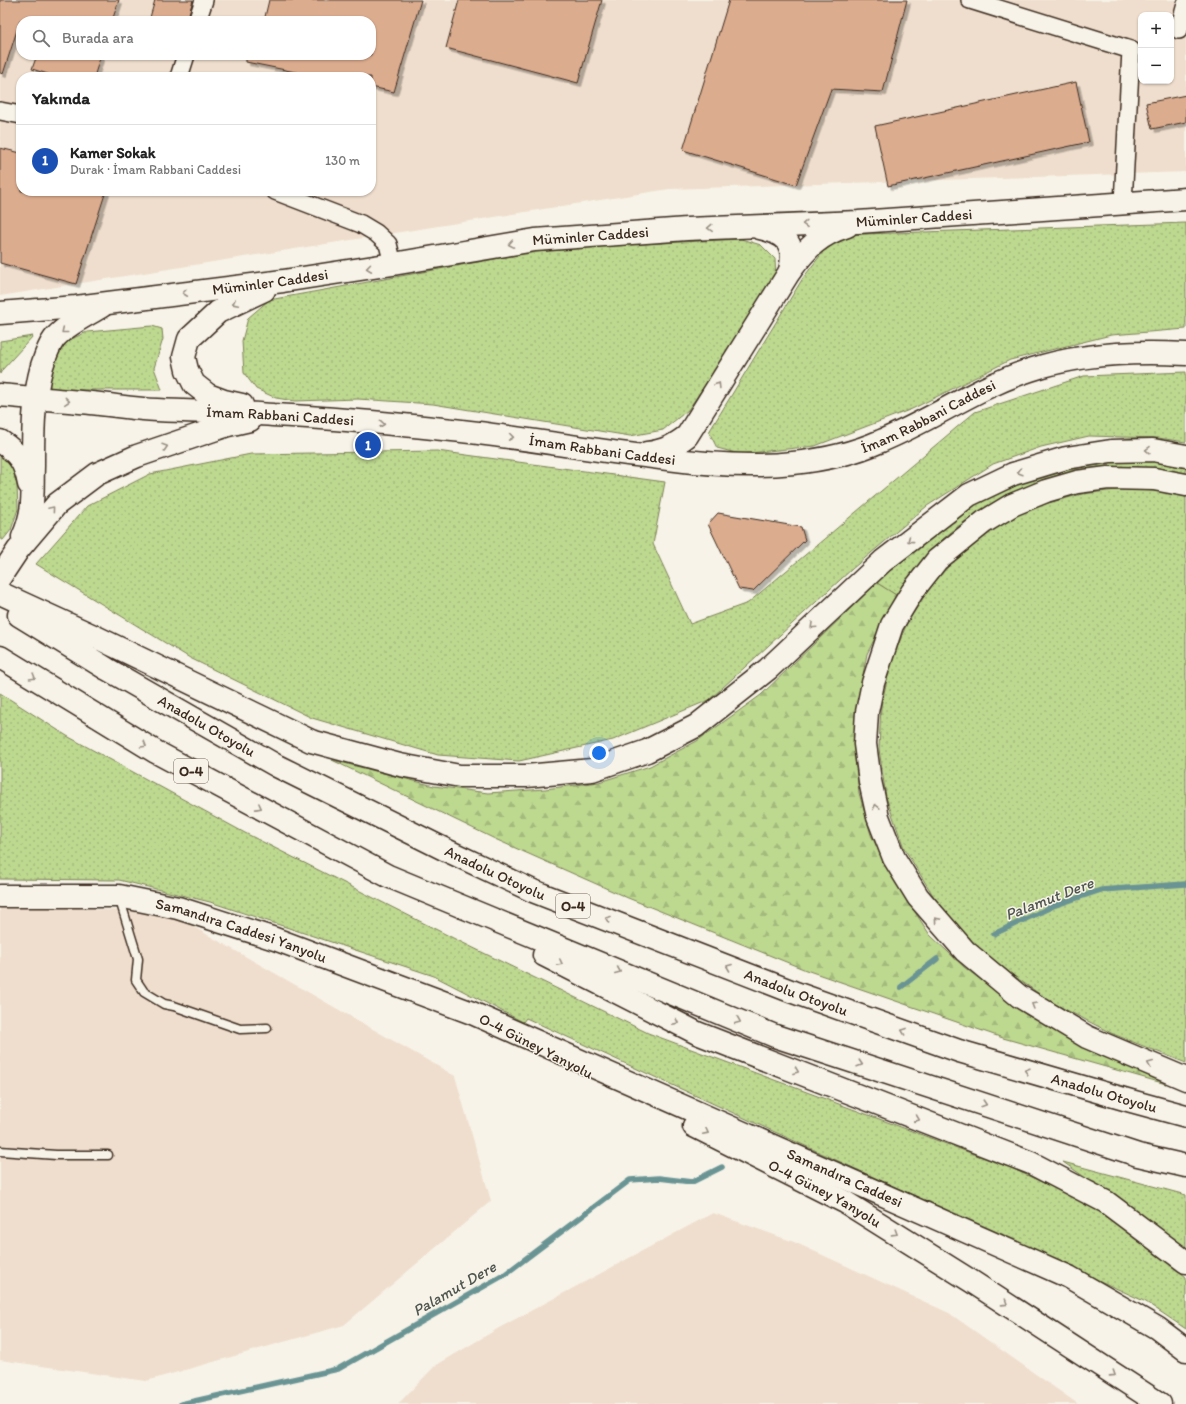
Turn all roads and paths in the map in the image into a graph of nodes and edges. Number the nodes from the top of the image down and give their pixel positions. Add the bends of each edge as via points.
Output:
1 (204, 0) edge
2 (970, 0) edge
3 (1186, 4) edge
4 (199, 16) edge
5 (1179, 29) edge
6 (1136, 48) edge
7 (184, 60) edge
8 (181, 72) edge
9 (0, 111) edge
10 (16, 114) edge
11 (288, 196) edge
12 (1186, 199) edge
13 (1123, 203) junction
14 (858, 222) junction
15 (749, 226) junction
16 (393, 264) junction
17 (790, 271) junction
18 (283, 281) junction
19 (108, 302) junction
20 (0, 313) edge
21 (1186, 354) edge
22 (0, 394) edge
23 (36, 399) junction
24 (274, 415) junction
25 (697, 418) junction
26 (0, 441) edge
27 (626, 454) junction
28 (1186, 456) edge
29 (740, 465) junction
30 (1186, 485) edge
31 (32, 504) junction
32 (18, 550) junction
33 (0, 577) edge
34 (0, 593) edge
35 (0, 603) edge
36 (0, 657) edge
37 (388, 876) junction
38 (0, 896) edge
39 (119, 896) junction
40 (472, 1013) junction
41 (267, 1028) dead end
42 (1186, 1079) edge
43 (1186, 1116) edge
44 (0, 1151) edge
45 (108, 1156) dead end
46 (1186, 1166) edge
47 (1186, 1262) edge
48 (1186, 1350) edge
49 (1160, 1404) edge

1 - 4 street
2 - 6 street
3 - 5 street
6 - 13 street
7 - 8 street
9 - 10 street
11 - 16 street via 361,224 376,233 388,244
12 - 13 main road, Müminler Caddesi
13 - 14 main road, Müminler Caddesi
14 -> 15 main road, Müminler Caddesi
14 - 17 main road via 833,230 819,239 804,252
15 -> 16 main road, Müminler Caddesi via 535,240
15 - 17 main road via 775,231 786,240 792,254
16 -> 18 main road, Müminler Caddesi
25 -> 17 main road
18 -> 19 main road, Müminler Caddesi
18 -> 24 main road via 218,312 189,339 184,357 194,384 208,395
19 - 20 main road, Müminler Caddesi
19 -> 23 main road via 55,338 46,354
21 - 29 main road, İmam Rabbani Caddesi via 1142,352 1083,357 1055,363 1003,381 881,441 848,453 776,465
22 - 23 main road, İmam Rabbani Caddesi
23 -> 24 main road, İmam Rabbani Caddesi via 155,410
23 - 31 main road
24 -> 27 main road, İmam Rabbani Caddesi via 444,429
32 -> 24 main road via 57,504 97,474 137,456 228,425
25 - 27 main road via 687,436 675,446 657,452
25 - 29 main road via 696,436 700,450 711,458
26 - 31 main road via 13,450 26,468
27 - 29 main road, İmam Rabbani Caddesi
28 -> 34 main road via 1153,450 1118,450 1066,458 1013,474 969,496 883,561 768,669 696,726 647,751 592,770 526,776 460,776 400,765 311,741
42 -> 30 main road via 1087,1037 1019,996 965,951 918,897 894,858 878,817 865,744 867,712 873,683 892,625 912,592 937,560 984,522 1019,502 1076,482 1108,478 1154,479
31 - 32 main road via 30,522
32 - 33 main road
43 -> 35 main road, Anadolu Otoyolu / O-4 via 959,1051 793,992 533,891 277,766 113,672
36 -> 37 main road, O-4 via 156,752
37 -> 46 main road, O-4 via 775,1036 1138,1154
37 -> 47 main road via 697,1033 1031,1163 1106,1202
38 - 39 main road, Samandıra Caddesi Yanyolu
39 - 40 main road, Samandıra Caddesi Yanyolu via 178,908 275,939
39 - 41 lane via 138,959 136,980 144,992 164,1004 240,1028
40 - 48 main road, Samandıra Caddesi via 1069,1277 1157,1328
40 -> 49 main road, O-4 Güney Yanyolu via 845,1202
44 - 45 lane

